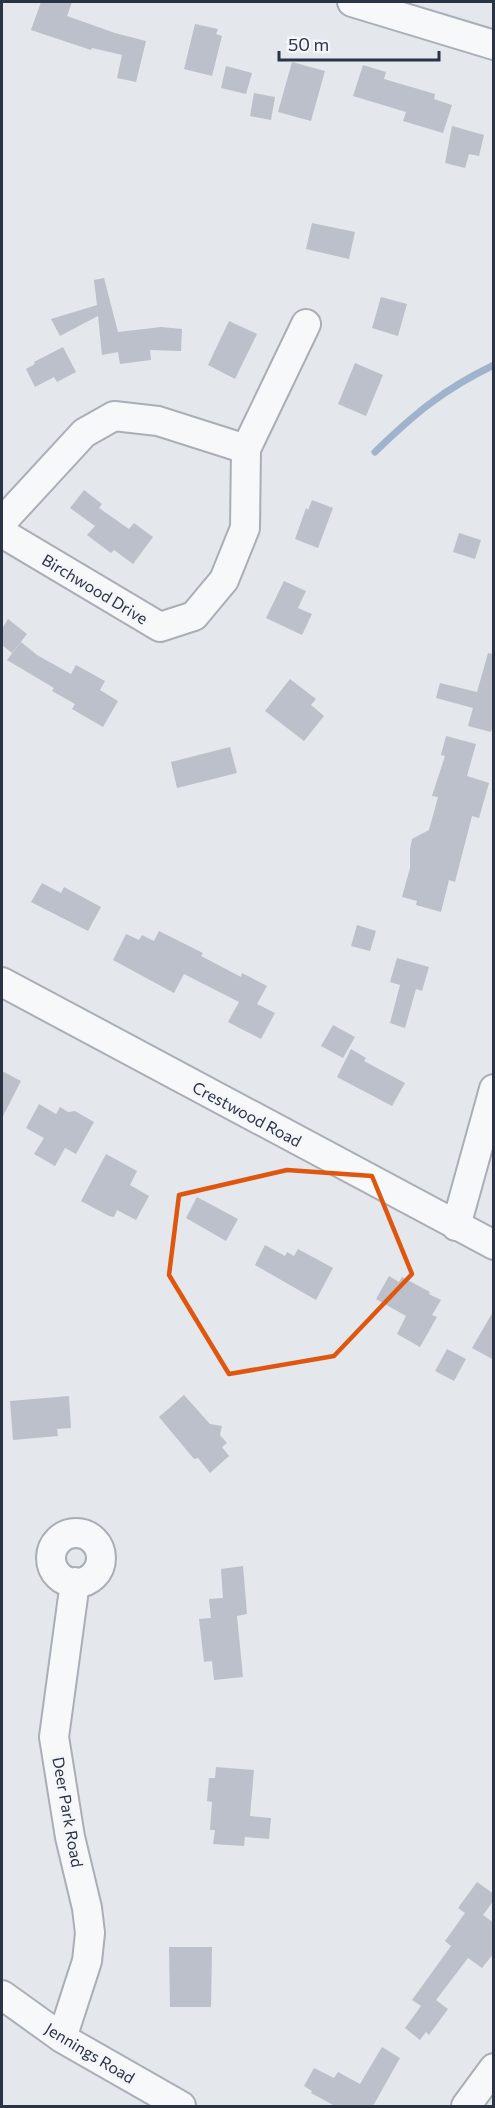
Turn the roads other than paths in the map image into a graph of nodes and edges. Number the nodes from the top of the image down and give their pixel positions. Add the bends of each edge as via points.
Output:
1 (352, 2) edge
2 (494, 45) edge
3 (306, 324) dead end
4 (246, 449) junction
5 (2, 522) edge
6 (2, 533) edge
7 (2, 982) edge
8 (494, 1089) edge
9 (456, 1226) junction
10 (494, 1245) edge
11 (75, 1582) dead end
12 (2, 1995) edge
13 (62, 2038) junction
14 (494, 2068) edge
15 (181, 2106) edge
16 (466, 2106) edge

1 - 2 street
3 - 4 street, Birchwood Drive
4 - 5 street via 158,421 114,416 84,433
4 - 6 street, Birchwood Drive via 245,528 224,580 194,616 160,627
7 - 9 street, Crestwood Road
8 - 9 street
9 - 10 street, Crestwood Road
11 - 13 street, Deer Park Road via 54,1737 90,1933 87,1961
12 - 13 street, Jennings Road
13 - 15 street, Jennings Road
14 - 16 street

